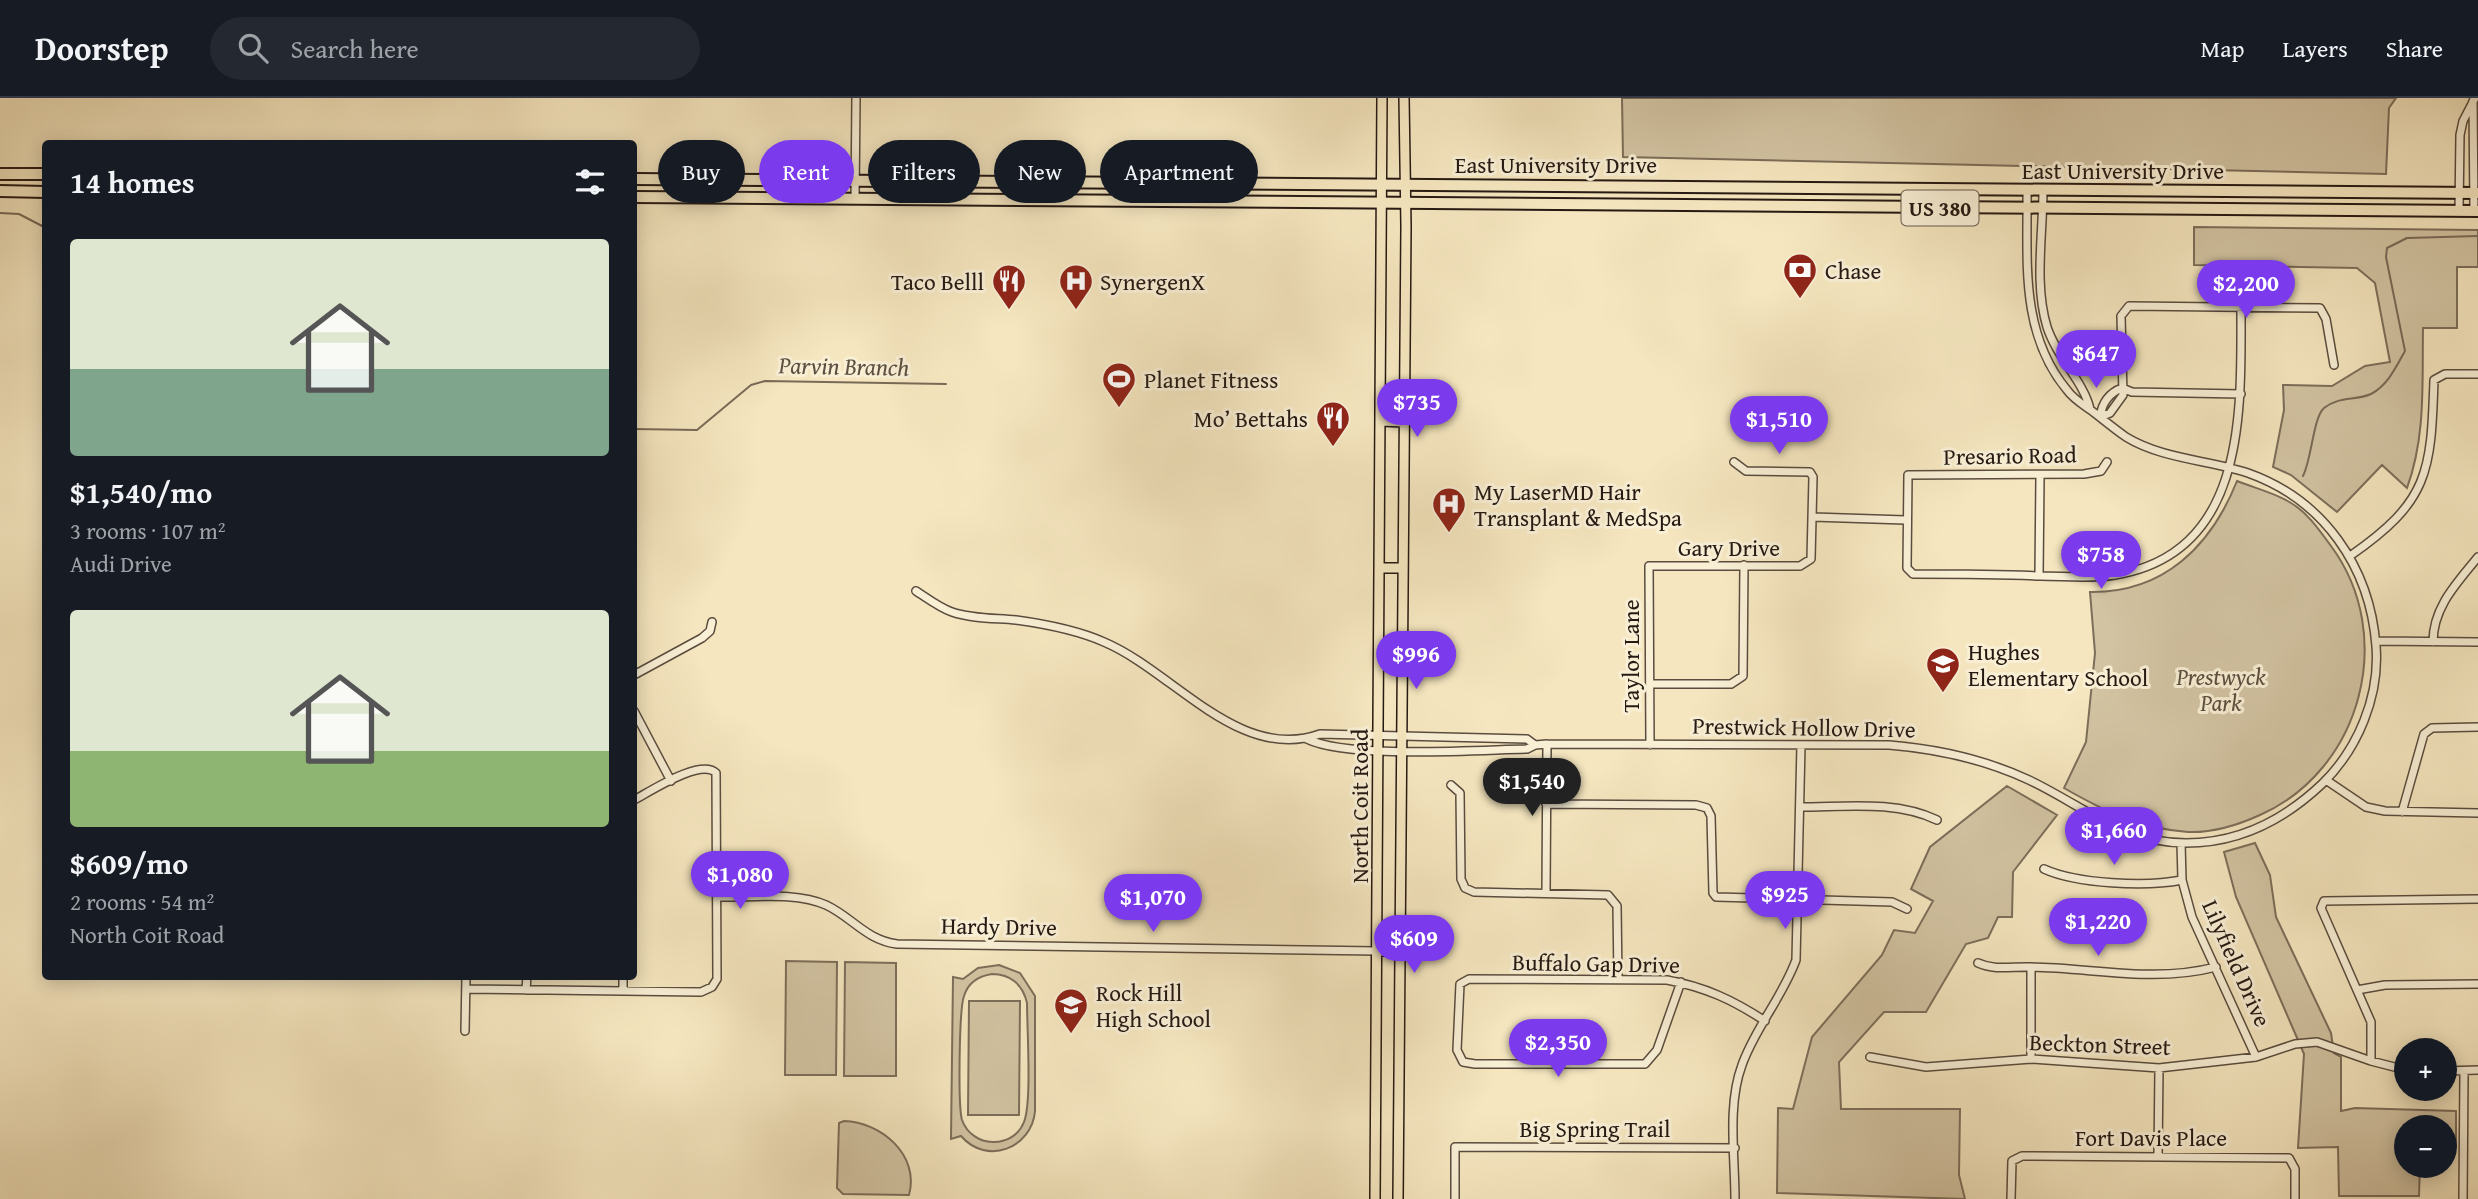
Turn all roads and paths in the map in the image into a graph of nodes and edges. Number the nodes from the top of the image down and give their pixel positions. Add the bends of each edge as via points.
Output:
1 (856, 98) edge
2 (1382, 98) edge
3 (1404, 98) edge
4 (2474, 99) edge
5 (0, 173) edge
6 (42, 174) edge
7 (637, 179) edge
8 (855, 181) junction
9 (1382, 183) junction
10 (1405, 183) junction
11 (2027, 190) junction
12 (2043, 190) junction
13 (0, 191) edge
14 (42, 192) edge
15 (2459, 193) junction
16 (2476, 193) edge
17 (637, 197) edge
18 (855, 199) junction
19 (1382, 203) junction
20 (1406, 204) junction
21 (2027, 208) junction
22 (2043, 209) junction
23 (2459, 211) junction
24 (2476, 211) edge
25 (2241, 306) junction
26 (2334, 365) dead end
27 (2478, 374) edge
28 (2122, 388) junction
29 (2241, 394) junction
30 (2090, 409) junction
31 (2100, 417) junction
32 (1381, 421) junction
33 (1403, 422) junction
34 (1734, 462) dead end
35 (2107, 462) dead end
36 (2230, 468) junction
37 (2040, 477) junction
38 (1813, 517) junction
39 (1905, 520) junction
40 (2350, 556) junction
41 (2478, 557) edge
42 (1744, 565) junction
43 (1649, 566) joint
44 (1380, 568) junction
45 (1402, 568) junction
46 (2039, 576) junction
47 (916, 591) dead end
48 (712, 622) dead end
49 (2376, 641) junction
50 (2433, 642) junction
51 (2478, 642) edge
52 (637, 673) edge
53 (1650, 684) junction
54 (637, 717) edge
55 (2478, 727) edge
56 (1378, 735) junction
57 (1401, 735) junction
58 (1307, 739) junction
59 (1547, 744) junction
60 (1535, 745) junction
61 (1650, 745) junction
62 (1801, 745) junction
63 (1378, 750) junction
64 (1400, 751) junction
65 (2326, 780) junction
66 (671, 782) junction
67 (1451, 785) dead end
68 (637, 799) edge
69 (1546, 804) junction
70 (1800, 807) junction
71 (2402, 812) junction
72 (2478, 813) edge
73 (1937, 820) dead end
74 (2181, 843) junction
75 (2044, 869) dead end
76 (2182, 880) junction
77 (1546, 892) junction
78 (718, 897) junction
79 (2478, 899) edge
80 (1799, 900) junction
81 (1907, 909) dead end
82 (1377, 951) junction
83 (1399, 951) junction
84 (1978, 963) dead end
85 (2031, 967) junction
86 (2216, 967) junction
87 (1618, 979) junction
88 (466, 980) edge
89 (527, 980) edge
90 (623, 980) edge
91 (1681, 982) junction
92 (2478, 984) edge
93 (466, 989) junction
94 (526, 990) junction
95 (2357, 990) junction
96 (622, 991) junction
97 (1765, 1021) junction
98 (466, 1031) dead end
99 (1870, 1057) dead end
100 (2256, 1057) junction
101 (2031, 1059) junction
102 (2371, 1062) junction
103 (2394, 1067) edge
104 (2159, 1068) junction
105 (2478, 1070) edge
106 (2457, 1071) edge
107 (2463, 1071) junction
108 (1735, 1148) junction
109 (2158, 1156) junction
110 (1375, 1199) edge
111 (1398, 1199) edge
112 (1455, 1199) edge
113 (1735, 1199) edge
114 (2011, 1199) edge
115 (2295, 1199) edge
116 (2463, 1199) edge

1 - 8 street
2 - 9 main road, North Coit Road
3 - 10 main road, North Coit Road
4 - 15 street via 2460,135
4 - 16 street
5 - 6 highway
7 - 8 highway, East University Drive / US 380
8 - 9 highway, East University Drive / US 380
8 - 18 street
9 - 10 highway, East University Drive / US 380
9 - 19 main road, North Coit Road
10 - 11 highway, East University Drive / US 380
10 - 20 main road, North Coit Road
11 - 12 highway, East University Drive / US 380
11 - 21 street, Prestwick Hollow Drive
12 - 15 highway, East University Drive / US 380
12 - 22 street, Prestwick Hollow Drive
13 - 14 highway
15 - 16 highway, East University Drive / US 380
15 - 23 street
16 - 24 street
17 - 18 highway, US 380
18 - 19 highway, US 380
19 - 20 highway, US 380
19 - 32 main road, North Coit Road
20 - 21 highway, US 380
20 - 33 main road, North Coit Road
21 - 22 highway, US 380
21 - 30 street, Prestwick Hollow Drive via 2026,284 2034,324 2055,373 2079,404
22 - 23 highway, US 380
22 - 30 street, Prestwick Hollow Drive via 2041,279 2047,326 2061,361 2087,397
23 - 24 highway, US 380
25 - 26 street via 2320,308
25 - 28 street via 2129,306 2121,316
25 - 29 street
27 - 40 street via 2445,374 2434,380 2432,440 2419,487 2388,529
28 - 29 street
28 - 31 street via 2123,395 2110,413
29 - 36 street
30 - 31 street, Prestwick Hollow Drive
31 - 36 street, Prestwick Hollow Drive via 2147,446
32 - 33 main road
32 - 44 main road, North Coit Road
33 - 45 main road, North Coit Road
34 - 38 street via 1746,471 1810,472
35 - 37 street, Presario Road via 2101,471
36 - 40 street, Prestwick Hollow Drive via 2288,492 2319,516
36 - 46 street via 2202,527 2151,565 2105,577
37 - 39 street, Presario Road via 1908,475
37 - 46 street
38 - 39 street
38 - 42 street, Gary Drive via 1812,555 1807,564
39 - 46 street via 1909,572
40 - 49 street, Prestwick Hollow Drive via 2368,599
41 - 50 street via 2441,606
42 - 43 street, Gary Drive
42 - 53 street via 1744,667 1739,681
43 - 53 street, Taylor Lane
44 - 45 main road
44 - 56 main road, North Coit Road
45 - 57 main road, North Coit Road
47 - 58 street, Prestwick Hollow Drive via 950,612 1065,630 1104,642 1156,671 1226,724 1268,736
48 - 52 street via 702,638
49 - 50 street
49 - 65 street, Prestwick Hollow Drive via 2373,691 2366,714 2349,752
50 - 51 street
53 - 61 street, Taylor Lane
54 - 66 street
55 - 71 street via 2432,728 2424,734
56 - 57 street, Prestwick Hollow Drive
56 - 58 street, Prestwick Hollow Drive via 1320,734
56 - 63 main road, North Coit Road
57 - 60 street, Prestwick Hollow Drive via 1527,739
57 - 64 main road, North Coit Road
58 - 63 street, Prestwick Hollow Drive via 1320,745
59 - 60 street, Prestwick Hollow Drive
59 - 61 street, Prestwick Hollow Drive
59 - 69 street
60 - 64 street, Prestwick Hollow Drive via 1527,749
61 - 62 street, Prestwick Hollow Drive
62 - 70 street
62 - 74 street, Prestwick Hollow Drive via 1889,745 1960,755 2031,780 2114,827
63 - 64 street, Prestwick Hollow Drive
63 - 82 main road, North Coit Road
64 - 83 main road, North Coit Road
65 - 71 street via 2365,807
65 - 74 street, Prestwick Hollow Drive via 2279,819 2224,839
66 - 68 street
66 - 78 street via 699,768 712,769 719,779
67 - 77 street via 1460,793 1461,879 1465,888 1474,892
69 - 77 street
69 - 80 street via 1707,808 1716,897
70 - 73 street via 1887,807 1917,810
70 - 80 street
71 - 72 street
74 - 76 street, Lilyfield Drive
75 - 76 street via 2059,876 2143,884
76 - 86 street, Lilyfield Drive via 2192,917
77 - 87 street via 1614,898
78 - 82 street, Hardy Drive via 808,899 836,911 868,935 897,944
78 - 96 street via 717,979 712,988 702,992
79 - 95 street via 2325,901 2321,908
80 - 81 street via 1892,902
80 - 97 street via 1796,960
82 - 83 main road
82 - 110 main road, North Coit Road
83 - 111 main road, North Coit Road
84 - 85 street via 1990,968
85 - 86 street via 2148,976
85 - 101 street
86 - 100 street, Lilyfield Drive
87 - 91 street, Buffalo Gap Drive
87 - 91 street, Buffalo Gap Drive via 1469,979 1460,984 1457,1050 1463,1062 1636,1066 1650,1062
88 - 93 street
89 - 94 street
90 - 96 street
91 - 97 street, Buffalo Gap Drive via 1719,993
92 - 95 street via 2385,985
93 - 94 street
93 - 98 street
94 - 96 street
95 - 102 street via 2371,1022
97 - 108 street via 1737,1085
99 - 101 street, Beckton Street via 1926,1067
100 - 102 street, Beckton Street via 2317,1042
100 - 104 street, Beckton Street
101 - 104 street, Beckton Street
102 - 103 street, Beckton Street
104 - 109 street
105 - 107 street
106 - 107 street
107 - 116 street
108 - 112 street, Big Spring Trail via 1455,1147
108 - 113 street
109 - 114 street, Fort Davis Place via 2022,1156 2012,1161
109 - 115 street, Fort Davis Place via 2290,1159 2295,1169

